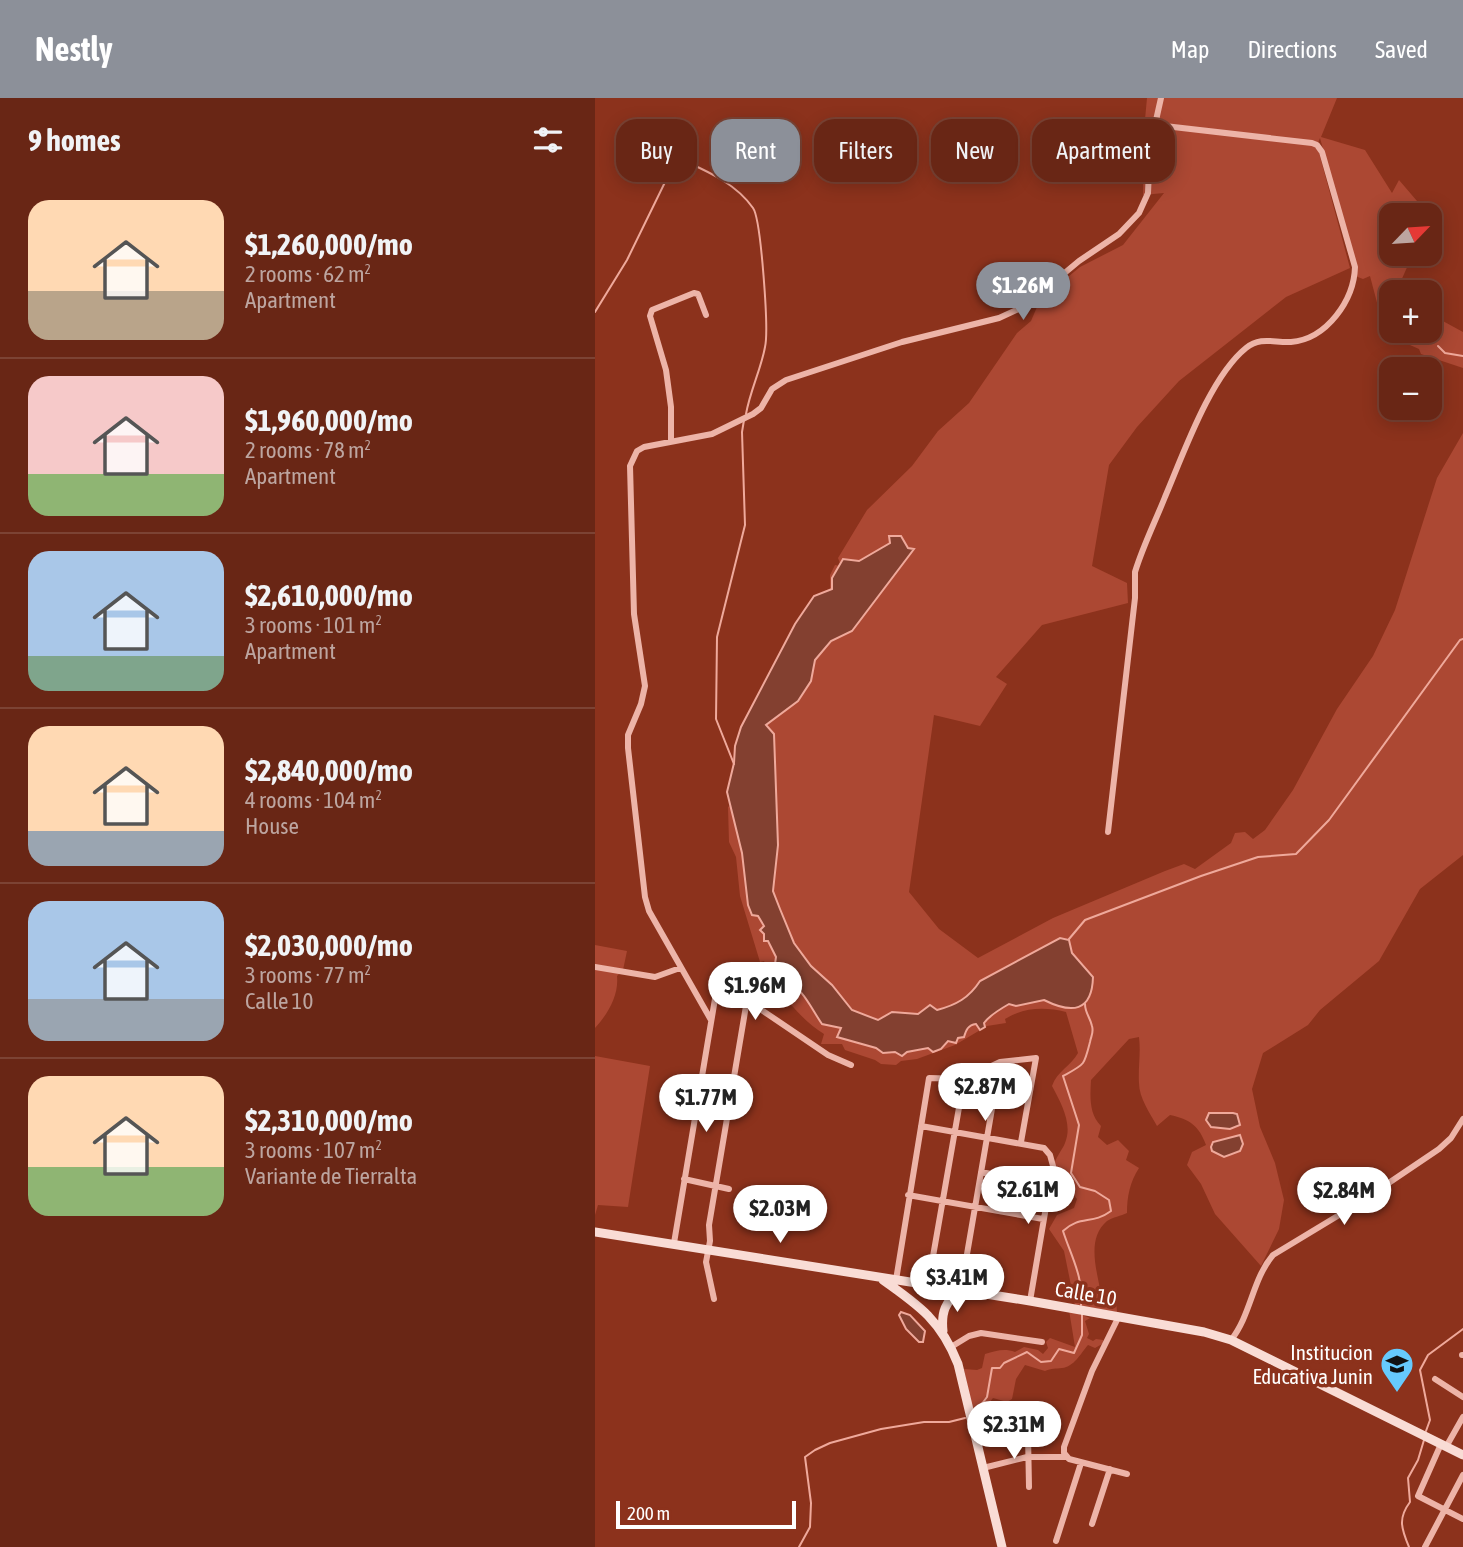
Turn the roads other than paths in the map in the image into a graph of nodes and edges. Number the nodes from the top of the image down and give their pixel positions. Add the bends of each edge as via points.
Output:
1 (1161, 98) edge
2 (1157, 119) edge
3 (1175, 127) edge
4 (1148, 182) edge
5 (706, 315) dead end
6 (671, 441) junction
7 (1108, 832) dead end
8 (595, 967) edge
9 (680, 968) junction
10 (747, 1000) junction
11 (711, 1020) junction
12 (1000, 1062) junction
13 (851, 1065) dead end
14 (964, 1079) junction
15 (1463, 1119) edge
16 (921, 1126) junction
17 (955, 1131) junction
18 (987, 1137) junction
19 (1021, 1142) junction
20 (981, 1172) junction
21 (684, 1179) junction
22 (1049, 1185) junction
23 (716, 1186) junction
24 (729, 1189) dead end
25 (908, 1195) junction
26 (943, 1201) junction
27 (975, 1207) junction
28 (1043, 1219) junction
29 (595, 1232) edge
30 (674, 1243) junction
31 (708, 1249) junction
32 (879, 1277) junction
33 (896, 1280) junction
34 (928, 1285) junction
35 (961, 1289) junction
36 (714, 1299) dead end
37 (1030, 1301) junction
38 (1119, 1316) junction
39 (944, 1333) junction
40 (1231, 1340) junction
41 (1042, 1342) dead end
42 (951, 1347) junction
43 (1435, 1379) dead end
44 (1462, 1395) edge
45 (1463, 1417) edge
46 (1028, 1435) dead end
47 (1444, 1445) junction
48 (1463, 1455) edge
49 (1027, 1457) junction
50 (1066, 1457) junction
51 (1081, 1463) junction
52 (983, 1468) junction
53 (1110, 1469) junction
54 (1128, 1474) dead end
55 (1463, 1475) edge
56 (1028, 1487) dead end
57 (1443, 1509) junction
58 (1463, 1519) edge
59 (1092, 1524) dead end
60 (1056, 1541) dead end
61 (1002, 1547) edge
62 (1425, 1547) edge

1 - 2 street
3 - 7 street via 1317,145 1356,267 1344,305 1332,321 1293,342 1256,341 1227,368 1196,424 1135,572
4 - 6 street via 1139,213 1119,234 1025,306 999,318 902,342 786,380 772,389 753,414 712,434
5 - 6 street via 694,293 652,310 650,316 666,370
6 - 9 street via 637,451 630,466 634,614 645,686 628,748 645,897
8 - 9 street via 655,977
9 - 11 street
10 - 11 street via 717,987
10 - 13 street
10 - 23 street
11 - 21 street
12 - 14 street
12 - 18 street
12 - 19 street via 1035,1058
14 - 16 street via 929,1078
14 - 17 street
15 - 40 street via 1439,1149 1273,1255 1263,1266
16 - 17 street
16 - 25 street
17 - 18 street
17 - 26 street
18 - 19 street
18 - 20 street
19 - 22 street via 1044,1148 1050,1155
20 - 22 street
20 - 27 street
21 - 23 street
21 - 30 street
22 - 28 street
23 - 24 street
23 - 31 street
25 - 26 street
25 - 33 street
26 - 27 street
26 - 34 street
27 - 28 street
27 - 35 street
28 - 37 street
29 - 30 main road, Calle 10
30 - 31 main road, Calle 10
31 - 32 main road, Calle 10
31 - 36 street via 707,1272
32 - 33 main road, Calle 10
32 - 39 main road
33 - 34 main road, Calle 10
34 - 35 main road, Calle 10
35 - 37 main road, Calle 10
35 - 39 main road via 943,1310
37 - 38 main road, Calle 10
38 - 40 main road, Calle 10
38 - 50 street via 1092,1371 1064,1447
39 - 42 main road
40 - 47 main road, Calle 10
41 - 42 street via 981,1333
42 - 52 main road
43 - 44 street
45 - 47 street
46 - 49 street
47 - 48 main road, Calle 10
47 - 57 street via 1418,1493 1421,1500
49 - 50 street
49 - 52 street
49 - 56 street
50 - 51 street
51 - 53 street
51 - 60 street
52 - 61 main road
53 - 54 street
53 - 59 street
55 - 57 street
57 - 58 street
57 - 62 street

